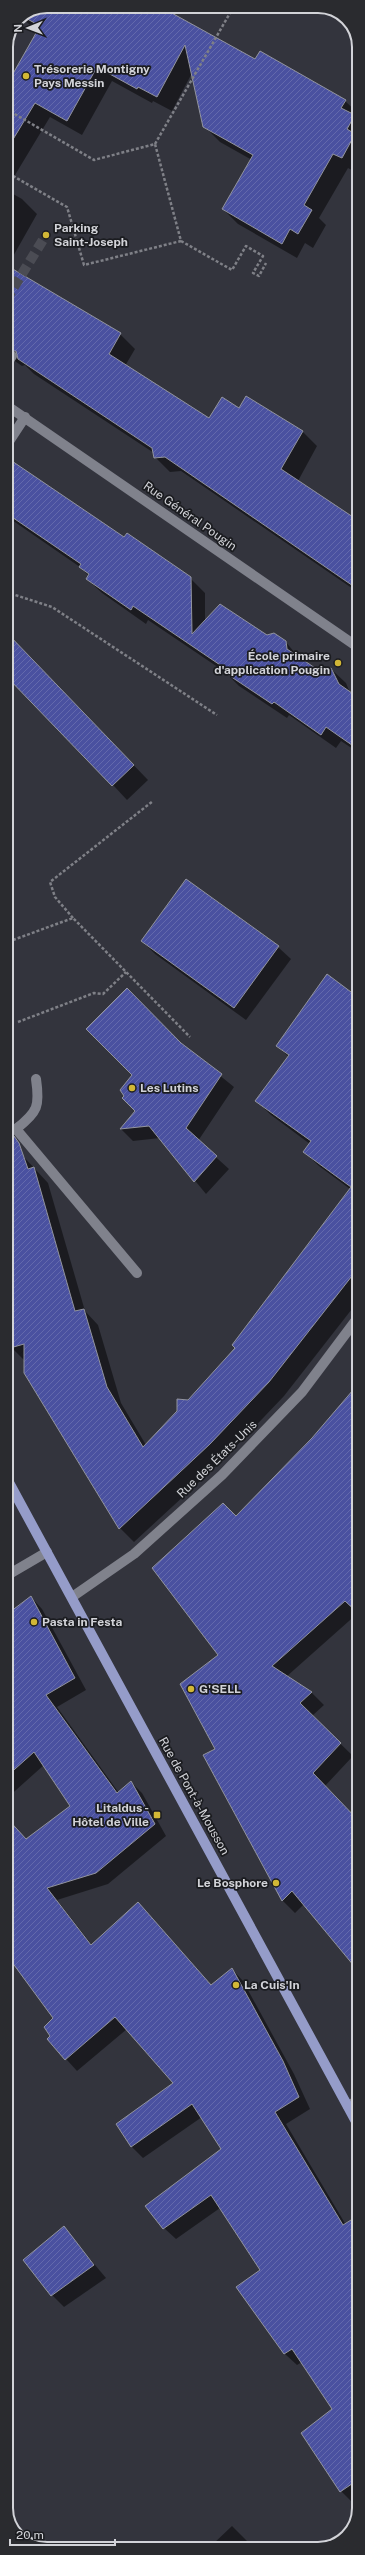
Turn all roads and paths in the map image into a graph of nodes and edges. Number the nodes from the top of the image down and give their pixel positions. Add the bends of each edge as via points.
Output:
1 (230, 13) edge
2 (13, 112) edge
3 (154, 144) junction
4 (13, 176) edge
5 (181, 241) junction
6 (266, 263) dead end
7 (13, 410) edge
8 (25, 418) junction
9 (13, 436) edge
10 (13, 594) edge
11 (352, 643) edge
12 (217, 715) dead end
13 (152, 802) dead end
14 (73, 918) junction
15 (13, 940) edge
16 (126, 972) junction
17 (18, 1022) dead end
18 (190, 1037) dead end
19 (36, 1079) dead end
20 (16, 1129) junction
21 (13, 1130) edge
22 (137, 1273) dead end
23 (352, 1325) edge
24 (13, 1490) edge
25 (47, 1552) junction
26 (13, 1572) edge
27 (72, 1597) junction
28 (352, 2104) edge
29 (348, 2106) junction
30 (352, 2114) edge

1 - 3 path
2 - 3 path via 94,160
3 - 5 path
4 - 5 path via 67,207 84,265
5 - 6 path via 232,270 246,246 263,256 253,274 259,276
7 - 8 street, Rue Général Pougin
8 - 9 street
8 - 11 street, Rue Général Pougin
10 - 12 path via 52,607
13 - 14 path via 50,882 55,897
14 - 15 path
14 - 16 path
16 - 17 path via 103,994 94,993
16 - 18 path
19 - 20 street via 38,1107 32,1117
20 - 21 street
20 - 22 street
23 - 27 street, Rue des États-Unis via 302,1392 222,1475 134,1554
24 - 25 main road, Rue de Pont-à-Mousson
25 - 26 street
25 - 27 main road, Rue de Pont-à-Mousson
27 - 29 main road, Rue de Pont-à-Mousson
28 - 29 street
29 - 30 main road, Rue de Pont-à-Mousson

